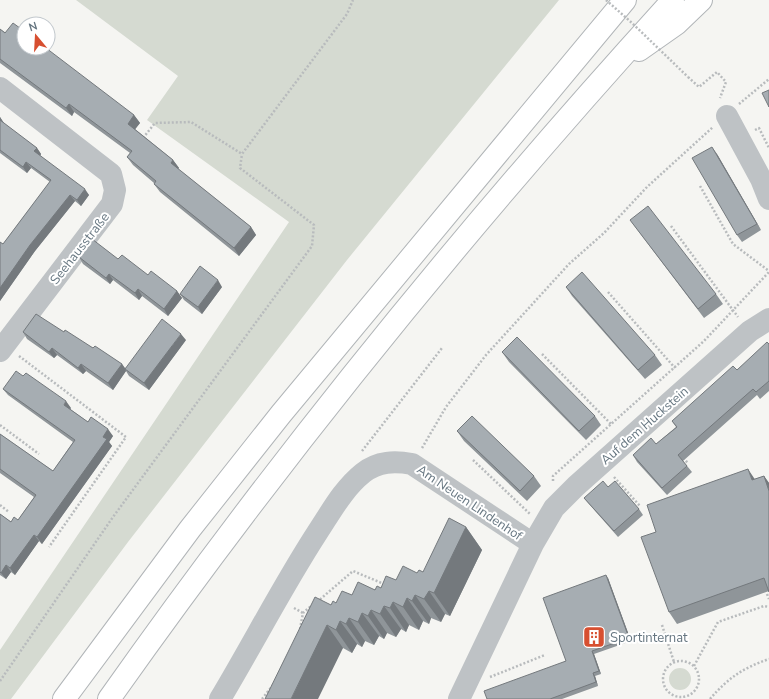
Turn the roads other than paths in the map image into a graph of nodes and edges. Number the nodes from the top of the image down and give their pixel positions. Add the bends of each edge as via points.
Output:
1 (673, 0) edge
2 (701, 0) edge
3 (618, 1) edge
4 (603, 77) junction
5 (0, 88) edge
6 (727, 116) road end
7 (769, 199) edge
8 (769, 319) edge
9 (2, 348) edge
10 (538, 535) junction
11 (461, 693) edge
12 (64, 699) edge
13 (109, 699) edge
14 (220, 699) edge

1 - 4 highway
2 - 4 highway via 676,24
3 - 12 highway via 281,414 190,529
4 - 13 highway via 454,250 311,427
5 - 9 street, Seehausstraße via 111,174 115,190 112,204
6 - 7 street
8 - 10 street, Auf dem Huckstein via 750,331 601,463 554,508
10 - 11 street, Am Neuen Lindenhof
10 - 14 street, Am Neuen Lindenhof via 412,464 395,461 379,464 364,472 344,491 299,562

